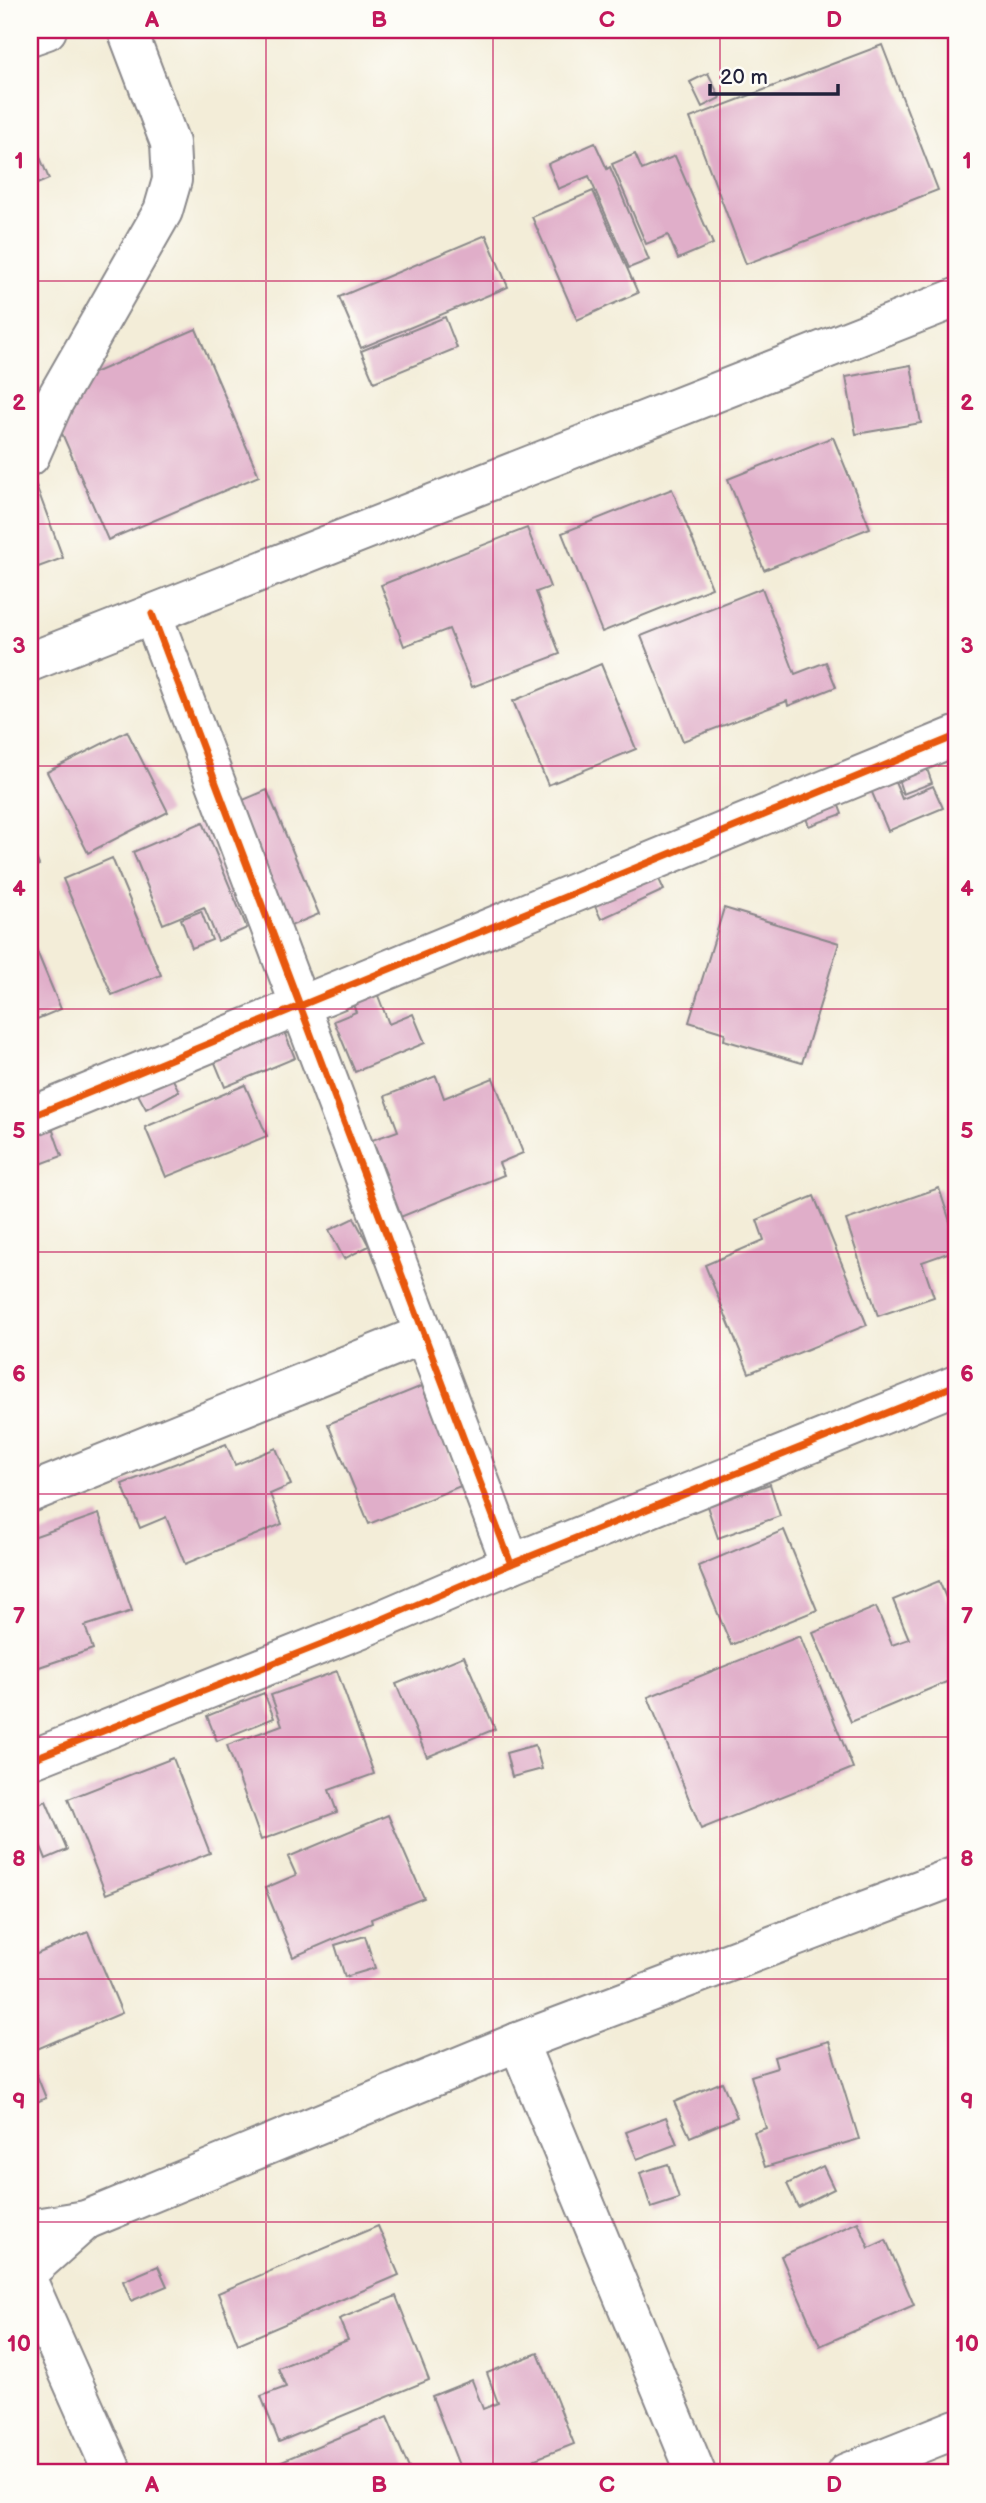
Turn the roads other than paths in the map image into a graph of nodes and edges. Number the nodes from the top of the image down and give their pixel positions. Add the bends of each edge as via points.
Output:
1 (47, 30) edge
2 (127, 30) edge
3 (30, 36) edge
4 (956, 299) edge
5 (42, 406) edge
6 (30, 456) edge
7 (152, 614) junction
8 (30, 662) edge
9 (956, 736) edge
10 (300, 1006) junction
11 (30, 1117) edge
12 (424, 1334) junction
13 (956, 1385) edge
14 (30, 1493) edge
15 (511, 1563) junction
16 (30, 1760) edge
17 (956, 1876) edge
18 (518, 2042) junction
19 (86, 2220) junction
20 (30, 2229) edge
21 (30, 2270) edge
22 (30, 2286) edge
23 (956, 2429) edge
24 (113, 2473) edge
25 (696, 2473) edge
26 (846, 2473) edge

1 - 3 street
2 - 5 street via 170,143 172,180 163,211
4 - 7 street
5 - 6 street
7 - 8 street
7 - 10 street
9 - 10 street
10 - 11 street
10 - 12 street
12 - 14 street
12 - 15 street
13 - 15 street
15 - 16 street via 362,1628
17 - 18 street
18 - 19 street
18 - 25 street
19 - 20 street
19 - 21 street
22 - 24 street
23 - 26 street

